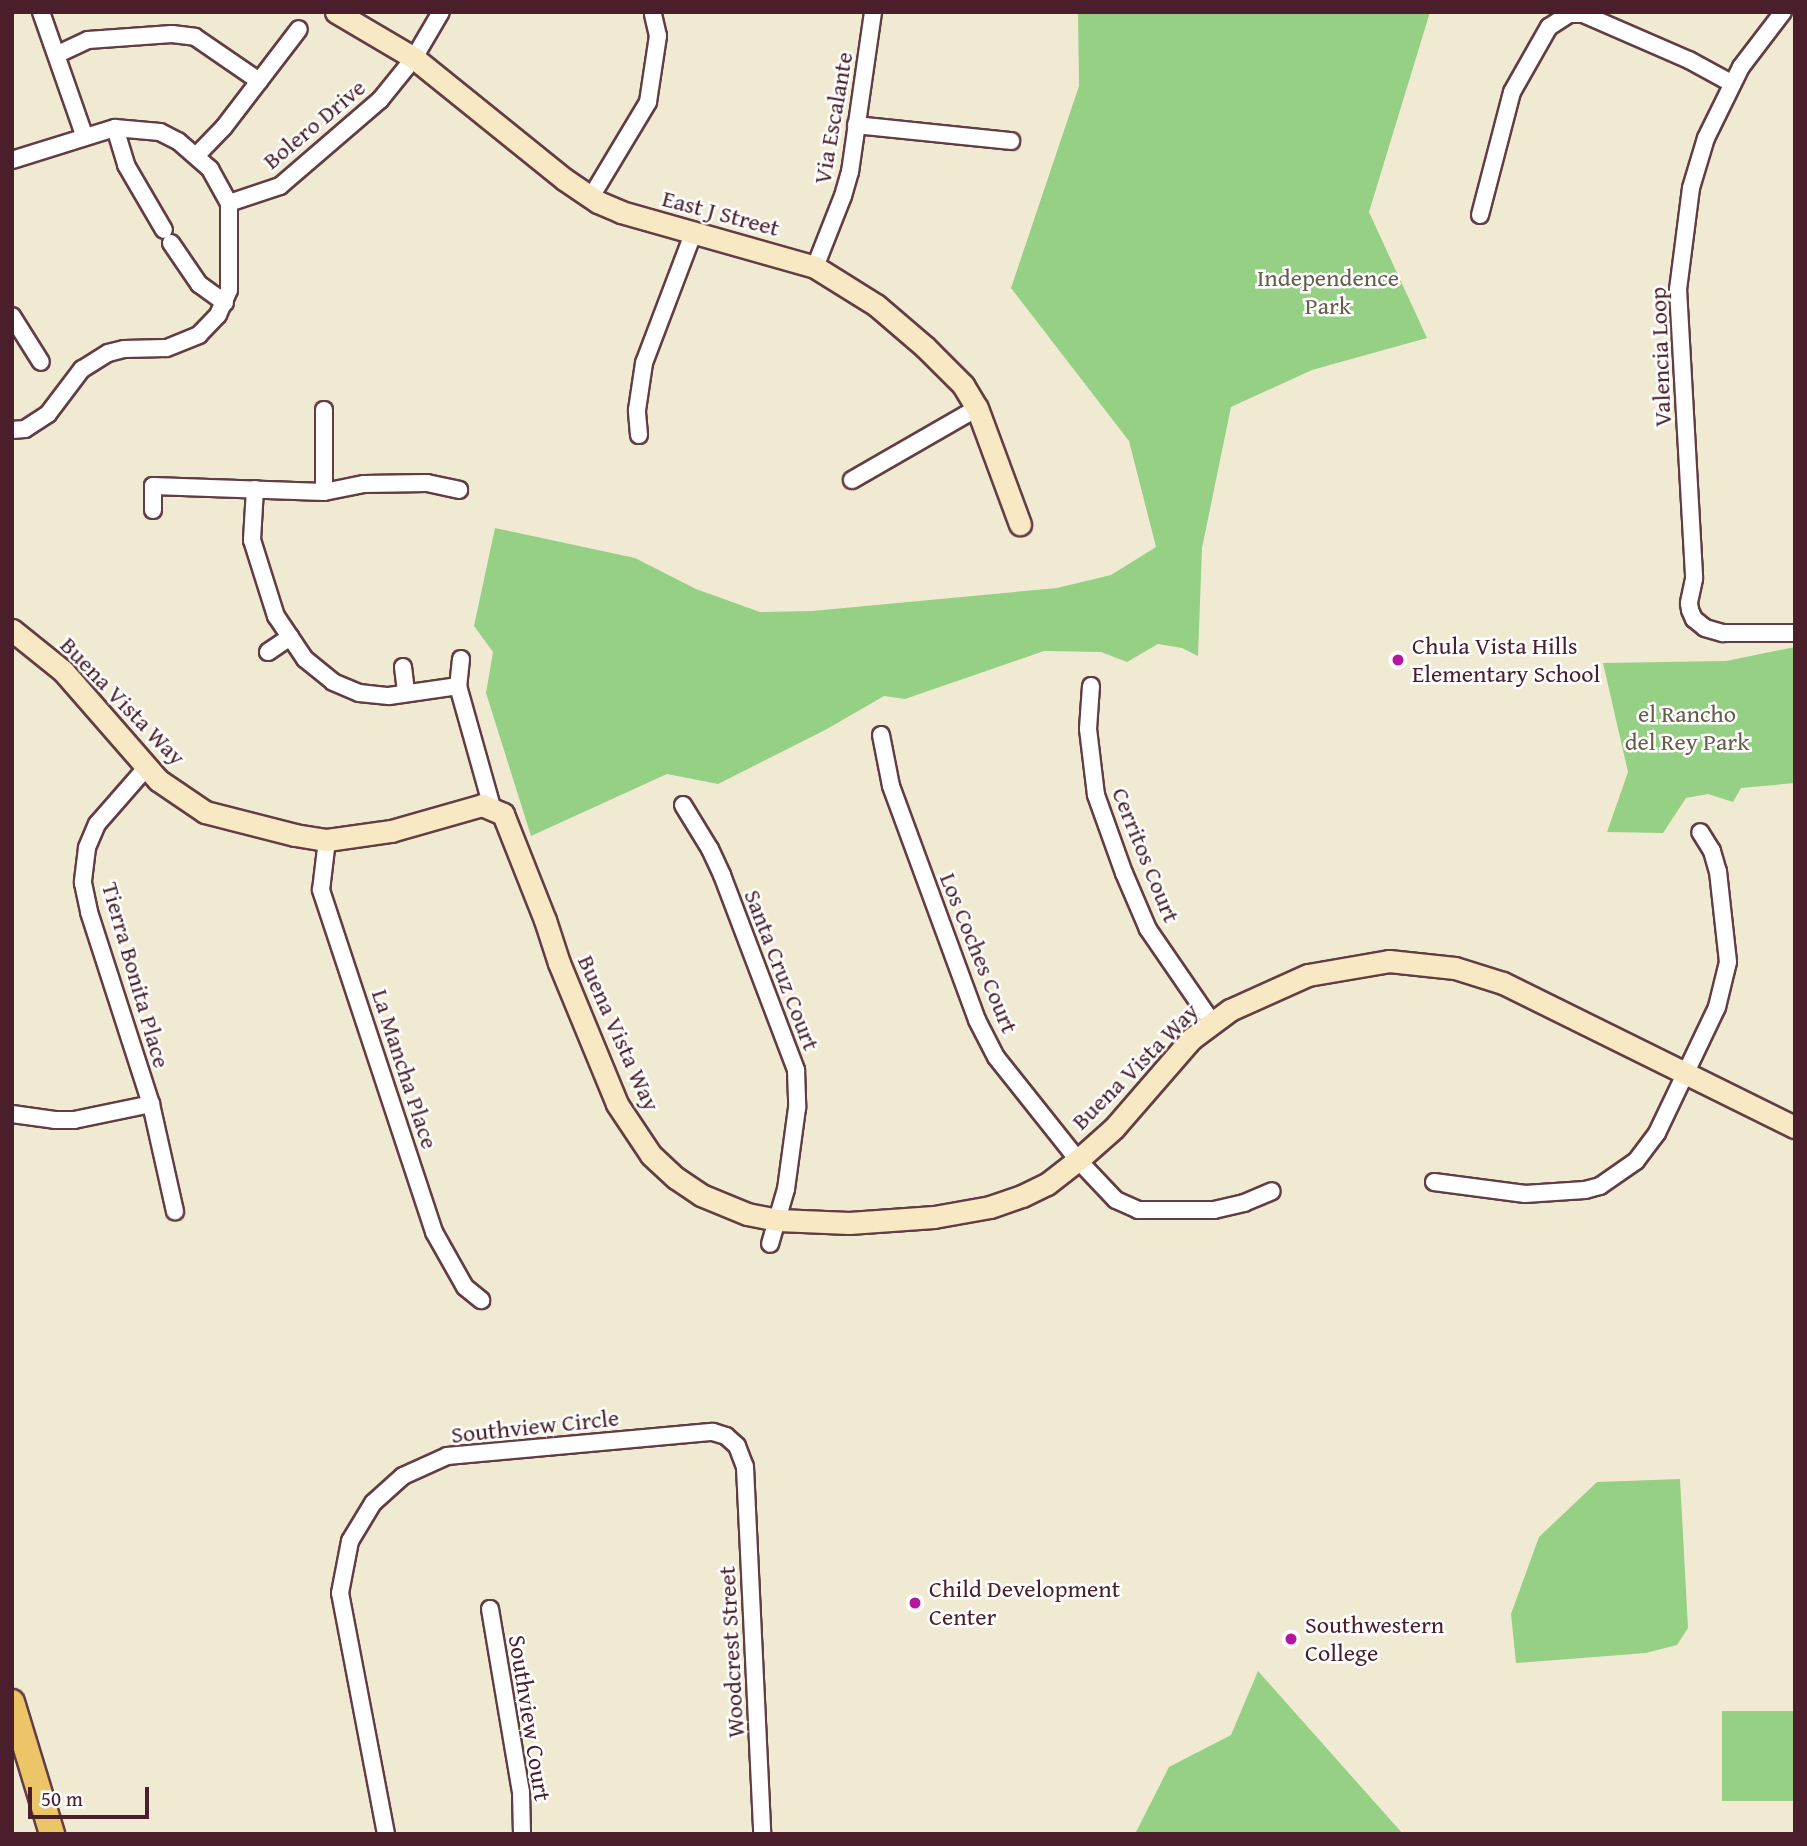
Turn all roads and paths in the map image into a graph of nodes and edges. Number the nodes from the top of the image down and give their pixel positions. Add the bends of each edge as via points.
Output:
1 (41, 12) edge
2 (336, 12) edge
3 (442, 12) edge
4 (873, 12) edge
5 (1783, 12) edge
6 (653, 14) edge
7 (299, 29) dead end
8 (58, 54) junction
9 (414, 58) junction
10 (259, 81) junction
11 (1731, 83) junction
12 (856, 125) junction
13 (115, 128) junction
14 (84, 135) junction
15 (1011, 141) dead end
16 (196, 156) junction
17 (12, 160) edge
18 (591, 197) junction
19 (229, 203) junction
20 (1480, 215) dead end
21 (693, 234) junction
22 (815, 267) junction
23 (225, 303) junction
24 (12, 316) edge
25 (41, 362) dead end
26 (977, 408) junction
27 (324, 410) dead end
28 (12, 429) edge
29 (639, 435) dead end
30 (852, 480) dead end
31 (256, 489) junction
32 (459, 490) dead end
33 (324, 492) junction
34 (153, 510) dead end
35 (1020, 524) dead end
36 (12, 629) edge
37 (1795, 633) edge
38 (290, 637) junction
39 (268, 652) dead end
40 (461, 659) dead end
41 (403, 667) dead end
42 (458, 686) junction
43 (1091, 686) dead end
44 (406, 693) junction
45 (881, 735) dead end
46 (146, 768) junction
47 (683, 805) dead end
48 (492, 807) junction
49 (1700, 832) dead end
50 (327, 839) junction
51 (1212, 1022) junction
52 (1686, 1072) junction
53 (151, 1104) junction
54 (12, 1114) edge
55 (1795, 1127) edge
56 (1078, 1160) junction
57 (1434, 1182) dead end
58 (1272, 1191) dead end
59 (176, 1211) dead end
60 (778, 1220) junction
61 (770, 1244) dead end
62 (481, 1300) dead end
63 (745, 1467) joint
64 (489, 1609) dead end
65 (12, 1702) edge
66 (52, 1834) edge
67 (386, 1834) edge
68 (522, 1834) edge
69 (762, 1834) edge

1 - 8 street
2 - 9 street, East J Street
3 - 9 street, Bolero Drive
4 - 12 street, Via Escalante
5 - 11 street, Valencia Loop
6 - 18 street via 658,36 648,102
7 - 10 street
8 - 10 street via 88,40 172,34 195,37
8 - 14 street
9 - 18 street, East J Street
9 - 19 street, Bolero Drive via 380,100 279,186
10 - 16 street
11 - 20 street via 1583,14 1569,14 1549,27 1512,92
11 - 37 street, Valencia Loop via 1706,138 1691,188 1678,289 1694,579 1689,603 1694,619 1705,628 1723,633
12 - 15 street
12 - 22 street, Via Escalante via 843,196
13 - 14 street
13 - 16 street via 160,132
13 - 23 street via 126,165 168,236 199,284
14 - 17 street
16 - 19 street via 210,169
18 - 21 street, East J Street via 621,212
19 - 23 street
21 - 22 street, East J Street
21 - 29 street via 643,363
22 - 26 street, East J Street via 876,305 925,347 963,385
23 - 28 street via 199,335 166,348 108,353 82,369 48,414 24,429
24 - 25 street
26 - 30 street
26 - 35 street, East J Street
27 - 33 street
31 - 33 street
31 - 34 street via 153,486
31 - 38 street via 252,540 276,616
32 - 33 street via 427,483 364,484
36 - 46 street, Buena Vista Way via 64,671
38 - 39 street
38 - 44 street via 305,659 333,682 359,693
40 - 42 street
41 - 44 street
42 - 44 street
42 - 48 street
43 - 51 street, Cerritos Court via 1088,729 1096,795 1124,873 1148,929
45 - 56 street, Los Coches Court via 891,786 977,1020 996,1057
46 - 50 street, Buena Vista Way via 205,812
46 - 53 street, Tierra Bonita Place via 97,824 87,848 83,883
47 - 60 street, Santa Cruz Court via 722,875 796,1070 797,1108
48 - 50 street, Buena Vista Way via 482,805 391,831
48 - 60 street, Buena Vista Way via 508,822 614,1100 636,1135 663,1167 701,1195 732,1210
49 - 52 street via 1718,872 1728,962 1717,1007
50 - 62 street, La Mancha Place via 321,890 434,1232 466,1287
51 - 52 street, Buena Vista Way via 1263,993 1308,975 1389,961 1455,968 1503,983
51 - 56 street, Buena Vista Way via 1191,1039 1114,1128
52 - 55 street, Buena Vista Way
52 - 57 street via 1657,1133 1636,1161 1600,1186 1525,1194
53 - 54 street via 74,1120
53 - 59 street, Tierra Bonita Place
56 - 58 street, Los Coches Court via 1116,1200 1138,1210 1214,1210
56 - 60 street, Buena Vista Way via 1047,1184 990,1207 934,1217 849,1223
60 - 61 street, Santa Cruz Court
63 - 67 street, Southview Circle via 737,1446 713,1432 447,1456 410,1471 378,1496 350,1541 340,1594
63 - 69 street, Woodcrest Street
64 - 68 street, Southview Court via 521,1792
65 - 66 main road

